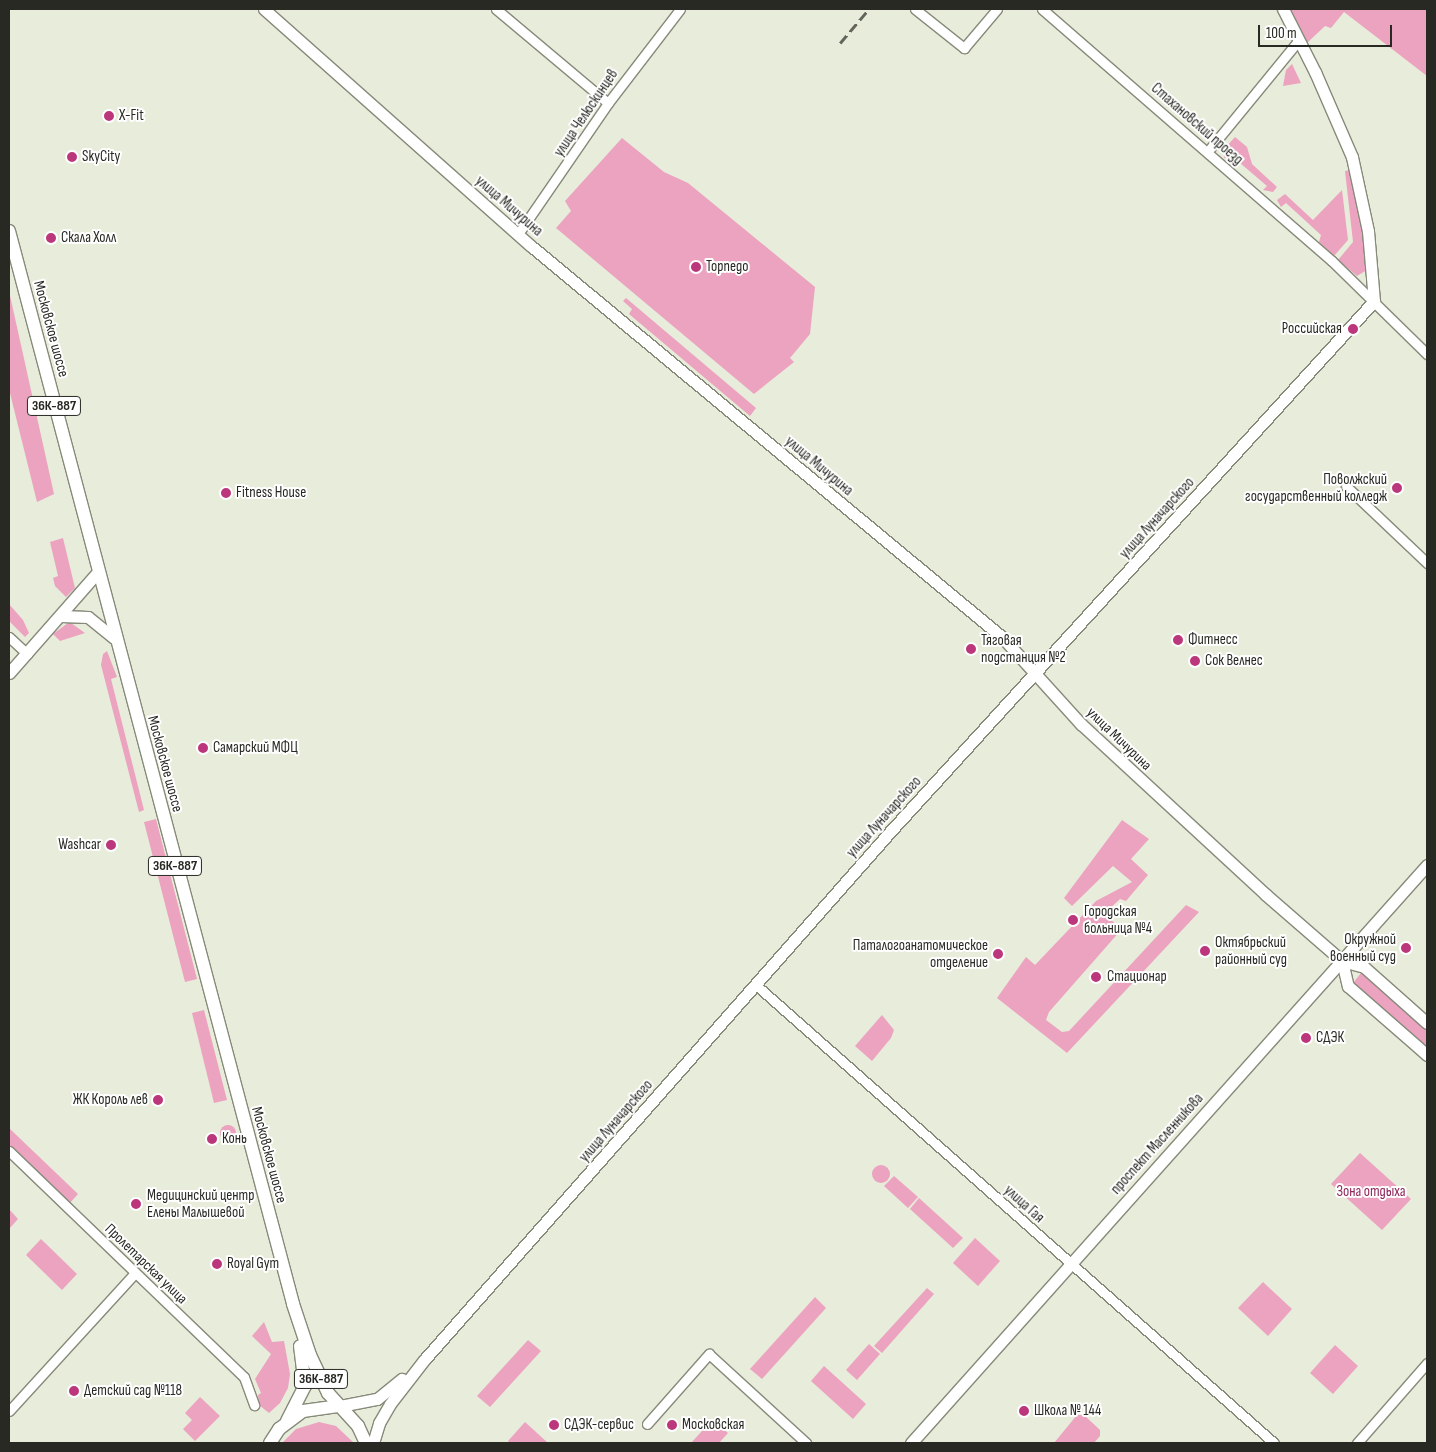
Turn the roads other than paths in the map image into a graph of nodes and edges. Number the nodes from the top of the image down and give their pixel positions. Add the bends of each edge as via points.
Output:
1 (264, 9) edge
2 (496, 9) edge
3 (680, 9) edge
4 (915, 9) edge
5 (996, 9) edge
6 (1042, 9) edge
7 (1283, 9) edge
8 (1298, 40) junction
9 (608, 103) junction
10 (1208, 151) junction
11 (9, 231) edge
12 (518, 234) junction
13 (1374, 301) junction
14 (1427, 354) edge
15 (1346, 486) dead end
16 (1427, 562) edge
17 (97, 573) junction
18 (61, 616) junction
19 (9, 637) edge
20 (114, 638) junction
21 (27, 654) junction
22 (9, 673) edge
23 (1037, 674) junction
24 (1427, 865) edge
25 (1342, 961) junction
26 (756, 985) junction
27 (1427, 1023) edge
28 (1427, 1055) edge
29 (9, 1151) edge
30 (1070, 1263) junction
31 (135, 1273) junction
32 (293, 1304) junction
33 (424, 1360) junction
34 (1427, 1364) edge
35 (254, 1405) dead end
36 (340, 1406) junction
37 (9, 1412) edge
38 (287, 1421) junction
39 (647, 1424) dead end
40 (270, 1443) edge
41 (366, 1443) edge
42 (373, 1443) edge
43 (806, 1443) edge
44 (910, 1443) edge
45 (1274, 1443) edge
46 (1357, 1443) edge

1 - 12 main road, улица Мичурина
2 - 9 street
3 - 9 street, улица Челюскинцев
4 - 5 street via 964,48
6 - 10 street, Стахановский проезд
7 - 8 main road
8 - 10 street
8 - 13 main road via 1352,157 1368,231
9 - 12 street, улица Челюскинцев
10 - 13 street, Стахановский проезд
11 - 17 main road, Московское шоссе / 36К-887
12 - 23 main road, улица Мичурина via 1002,637
13 - 14 street, Стахановский проезд
13 - 23 main road, улица Луначарского
15 - 16 street
17 - 18 main road
17 - 20 main road, Московское шоссе / 36К-887
18 - 20 main road via 88,617
18 - 21 main road
19 - 21 street
20 - 32 main road, Московское шоссе / 36К-887
21 - 22 main road
23 - 25 main road, улица Мичурина via 1081,724 1137,778
23 - 26 main road, улица Луначарского via 888,834
24 - 25 main road, проспект Масленникова
25 - 27 main road, улица Мичурина via 1364,967
25 - 28 main road via 1348,986
25 - 30 main road, проспект Масленникова
26 - 30 street, улица Гая
26 - 33 main road, улица Луначарского
29 - 31 street, Пролетарская улица
30 - 44 main road, проспект Масленникова
30 - 45 street, улица Гая
31 - 35 street, Пролетарская улица via 244,1377
31 - 37 street
32 - 36 main road, Московское шоссе / 36К-887 via 316,1370
32 - 38 main road, Московское шоссе / 36К-887 via 306,1377 301,1398
33 - 36 main road, улица Луначарского via 377,1399
33 - 42 main road, улица Луначарского via 379,1423
34 - 46 street
36 - 38 main road, Московское шоссе / 36К-887 via 307,1409
36 - 41 main road, Московское шоссе / 36К-887 via 358,1426
38 - 40 main road, Московское шоссе / 36К-887
39 - 43 street via 709,1354

